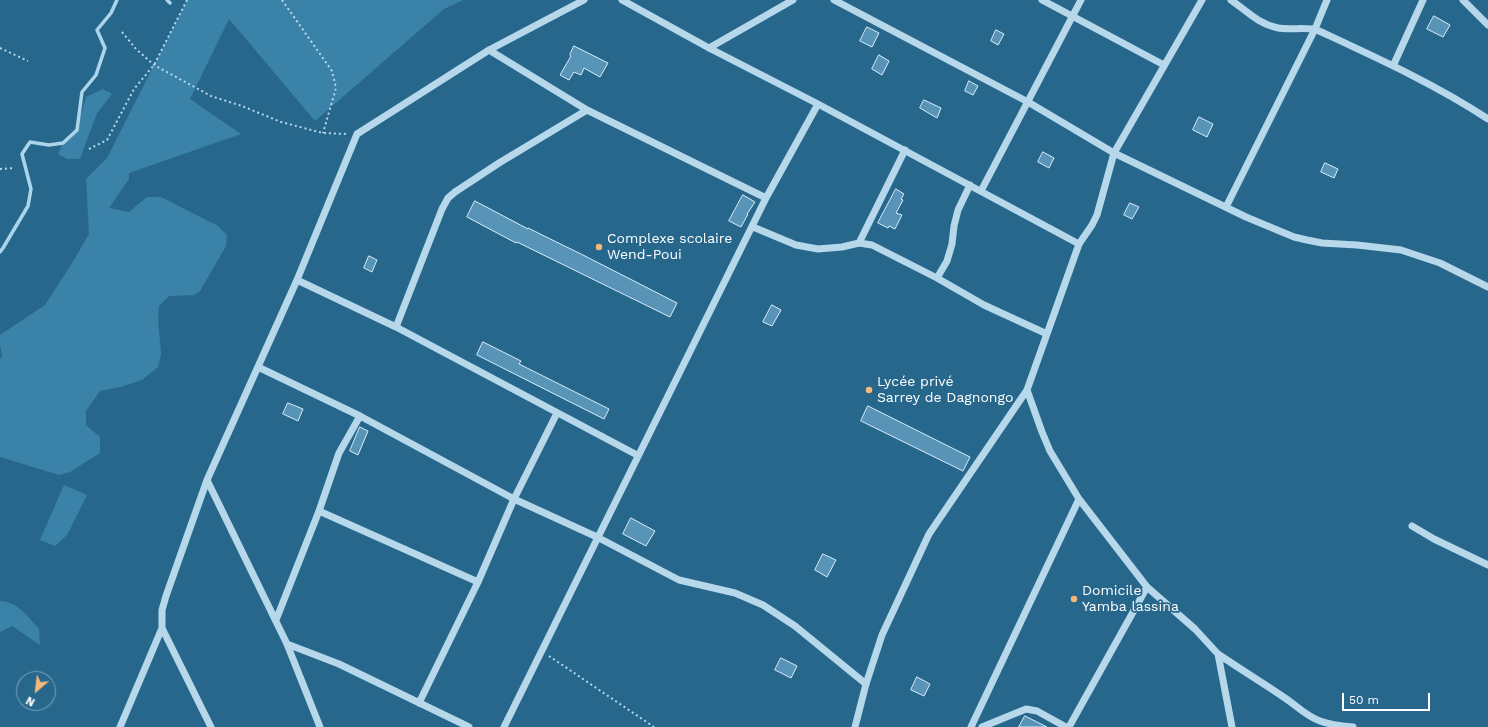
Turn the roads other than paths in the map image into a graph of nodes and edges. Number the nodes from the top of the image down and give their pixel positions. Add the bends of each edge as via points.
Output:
1 (584, 0) edge
2 (622, 0) edge
3 (793, 0) edge
4 (834, 0) edge
5 (1042, 0) edge
6 (1081, 0) edge
7 (1202, 0) edge
8 (1232, 0) edge
9 (1327, 0) edge
10 (1423, 0) edge
11 (1464, 0) edge
12 (1072, 15) junction
13 (1488, 25) edge
14 (1315, 29) junction
15 (709, 48) junction
16 (489, 50) junction
17 (1164, 65) junction
18 (1393, 66) junction
19 (1028, 102) junction
20 (818, 104) junction
21 (587, 110) junction
22 (1488, 120) edge
23 (905, 150) junction
24 (1114, 153) junction
25 (970, 185) junction
26 (981, 191) junction
27 (766, 198) junction
28 (1226, 207) junction
29 (752, 227) junction
30 (859, 243) junction
31 (1080, 244) junction
32 (937, 278) junction
33 (297, 280) junction
34 (1488, 288) edge
35 (396, 328) junction
36 (1047, 334) junction
37 (258, 367) junction
38 (1027, 390) junction
39 (557, 413) junction
40 (360, 416) junction
41 (638, 455) junction
42 (207, 480) junction
43 (514, 499) junction
44 (1079, 499) junction
45 (320, 511) junction
46 (1412, 526) dead end
47 (596, 537) junction
48 (1488, 564) edge
49 (478, 582) junction
50 (1147, 587) junction
51 (276, 620) junction
52 (162, 628) junction
53 (287, 644) junction
54 (1218, 654) junction
55 (866, 684) junction
56 (419, 704) junction
57 (120, 727) edge
58 (211, 727) edge
59 (320, 727) edge
60 (468, 727) edge
61 (504, 727) edge
62 (855, 727) edge
63 (971, 727) edge
64 (982, 727) edge
65 (1066, 727) edge
66 (1069, 727) edge
67 (1232, 727) edge
68 (1353, 727) edge

1 - 16 street
2 - 15 street
3 - 15 street
4 - 19 street
5 - 12 street
6 - 12 street
7 - 17 street
8 - 14 street via 1256,20 1268,25 1278,28
9 - 14 street
10 - 18 street
11 - 13 street
12 - 17 street
12 - 19 street
14 - 18 street
14 - 28 street
15 - 20 street
16 - 21 street
16 - 33 street via 357,134
17 - 24 street
18 - 22 street via 1466,105
19 - 24 street
19 - 26 street
20 - 23 street
20 - 27 street
21 - 27 street
21 - 35 street via 499,163 448,198
23 - 25 street
23 - 30 street
24 - 28 street
24 - 31 street via 1097,215
25 - 26 street
25 - 32 street via 958,210 952,244
26 - 31 street
27 - 29 street
28 - 34 street via 1301,239 1401,250 1440,263
29 - 30 street via 796,245 818,249
29 - 41 street
30 - 32 street via 872,245
31 - 36 street
32 - 36 street via 984,305
33 - 35 street
33 - 37 street
35 - 39 street
36 - 38 street
37 - 40 street
37 - 42 street
38 - 44 street via 1050,451
38 - 55 street via 929,534 882,635
39 - 41 street
39 - 43 street
40 - 43 street
40 - 45 street via 339,453
41 - 47 street
42 - 51 street
42 - 52 street via 166,596 162,610
43 - 47 street
43 - 49 street
44 - 50 street
44 - 63 street
45 - 49 street
45 - 51 street
46 - 48 street
47 - 55 street via 679,580 735,593 763,605 795,626
47 - 61 street
49 - 56 street
50 - 54 street via 1195,629
50 - 66 street
51 - 53 street
52 - 57 street
52 - 58 street
53 - 56 street via 340,664
53 - 59 street
54 - 67 street
54 - 68 street via 1286,698 1308,716 1333,725
55 - 62 street
56 - 60 street
64 - 65 street via 1019,711 1031,709

